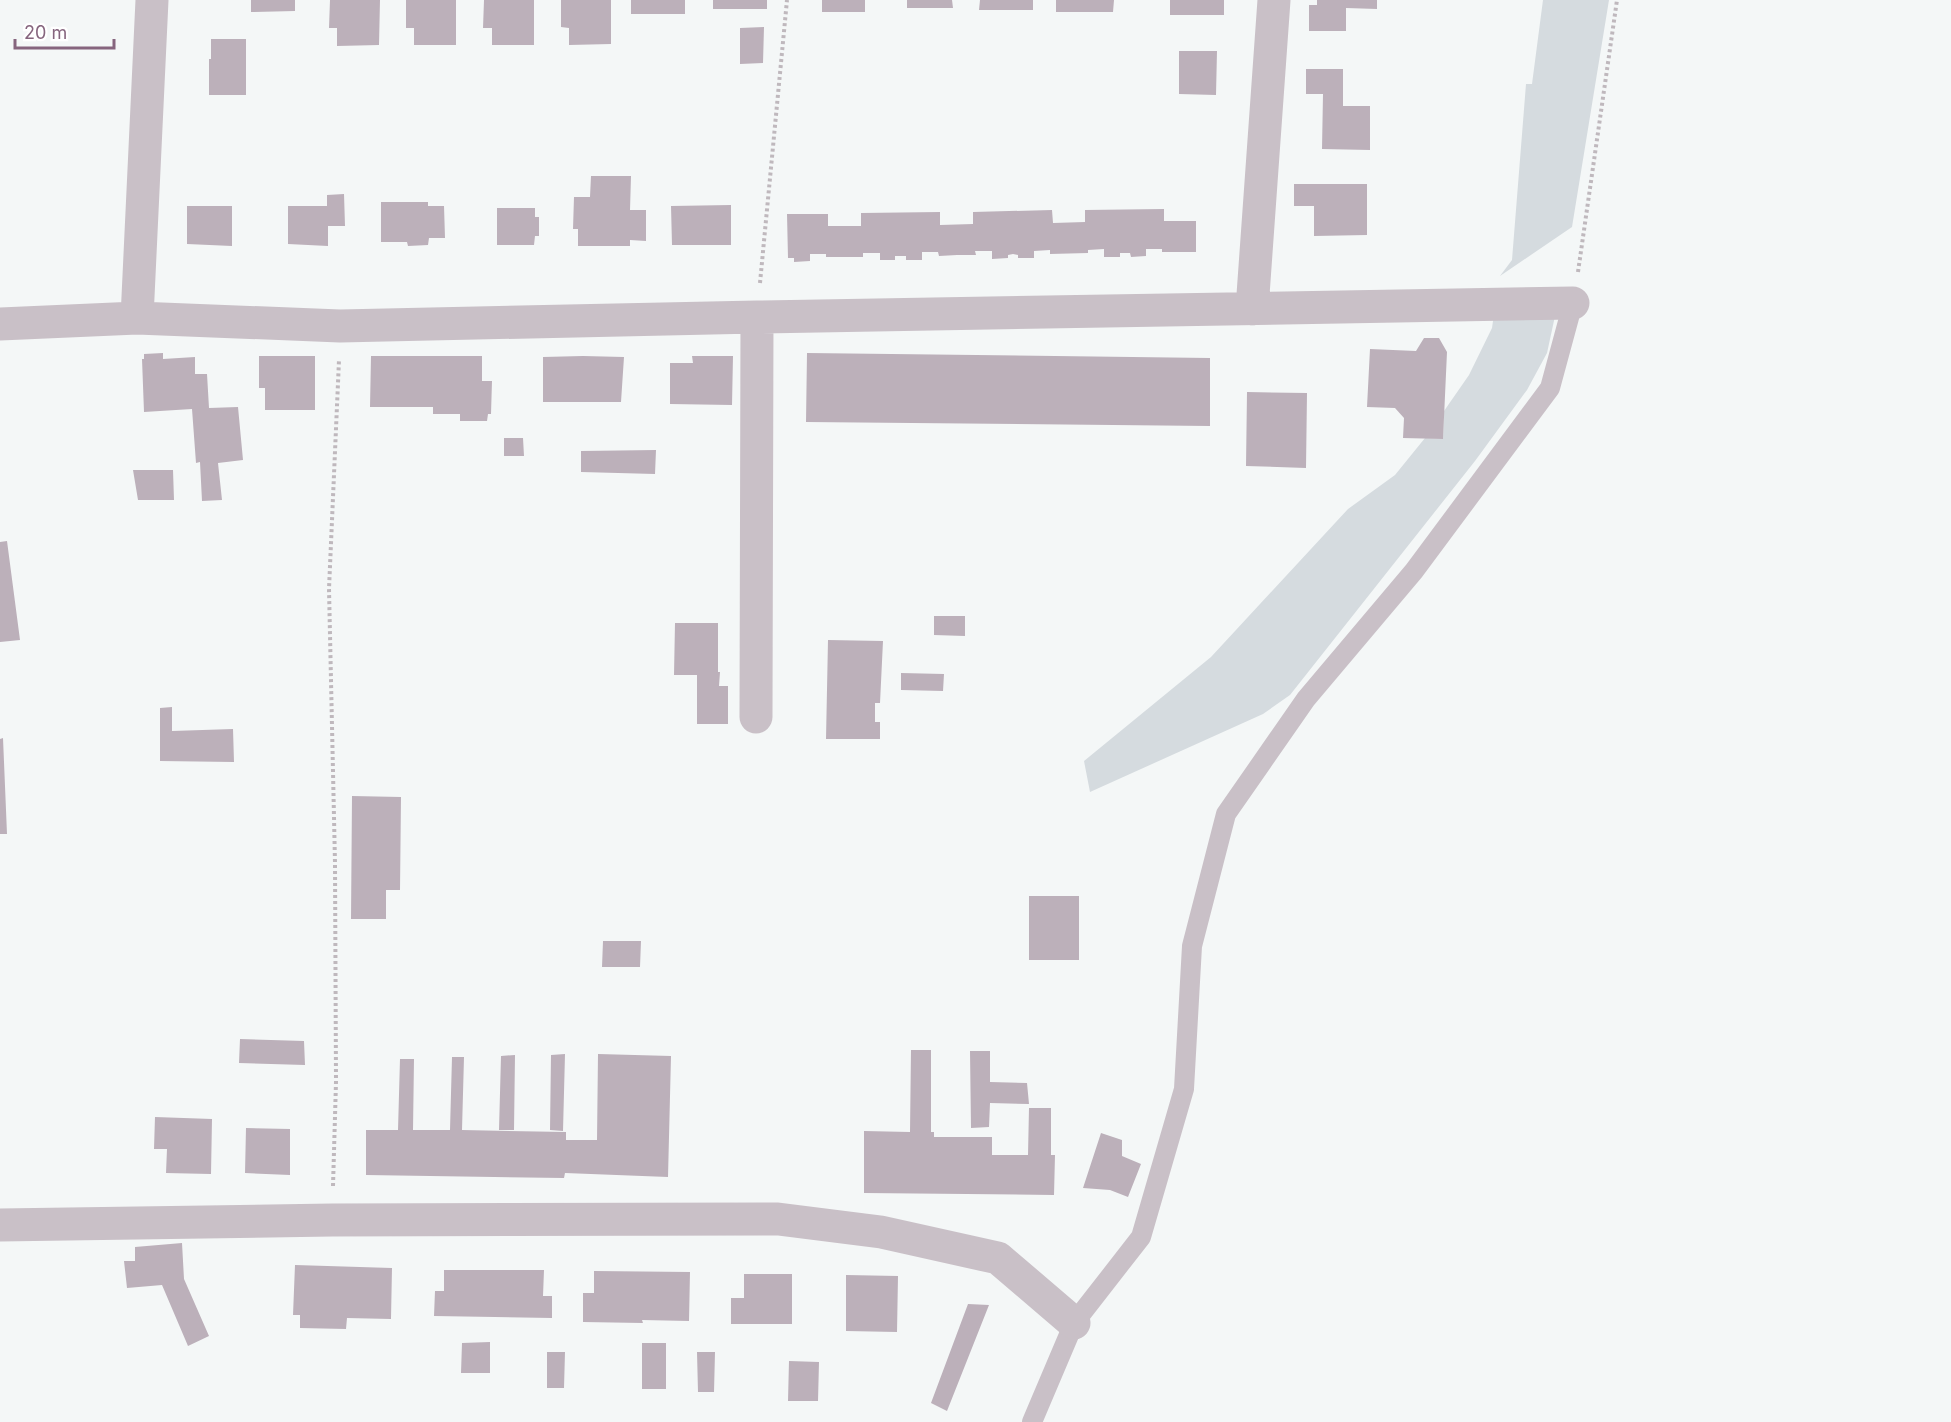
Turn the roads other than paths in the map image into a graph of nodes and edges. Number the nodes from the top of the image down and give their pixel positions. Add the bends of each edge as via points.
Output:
1 (152, 0) edge
2 (1274, 0) edge
3 (1573, 303) joint
4 (1252, 309) junction
5 (757, 316) junction
6 (137, 318) junction
7 (0, 324) edge
8 (756, 717) dead end
9 (0, 1225) edge
10 (1074, 1323) junction
11 (1032, 1422) edge

1 - 6 street
2 - 4 street
3 - 4 street
3 - 10 lane via 1550,388 1414,571 1306,699 1226,814 1192,946 1185,1089 1140,1237
4 - 5 street
5 - 6 street via 340,326
5 - 8 street
6 - 7 street
9 - 10 street via 778,1219 881,1232 998,1257
10 - 11 lane

